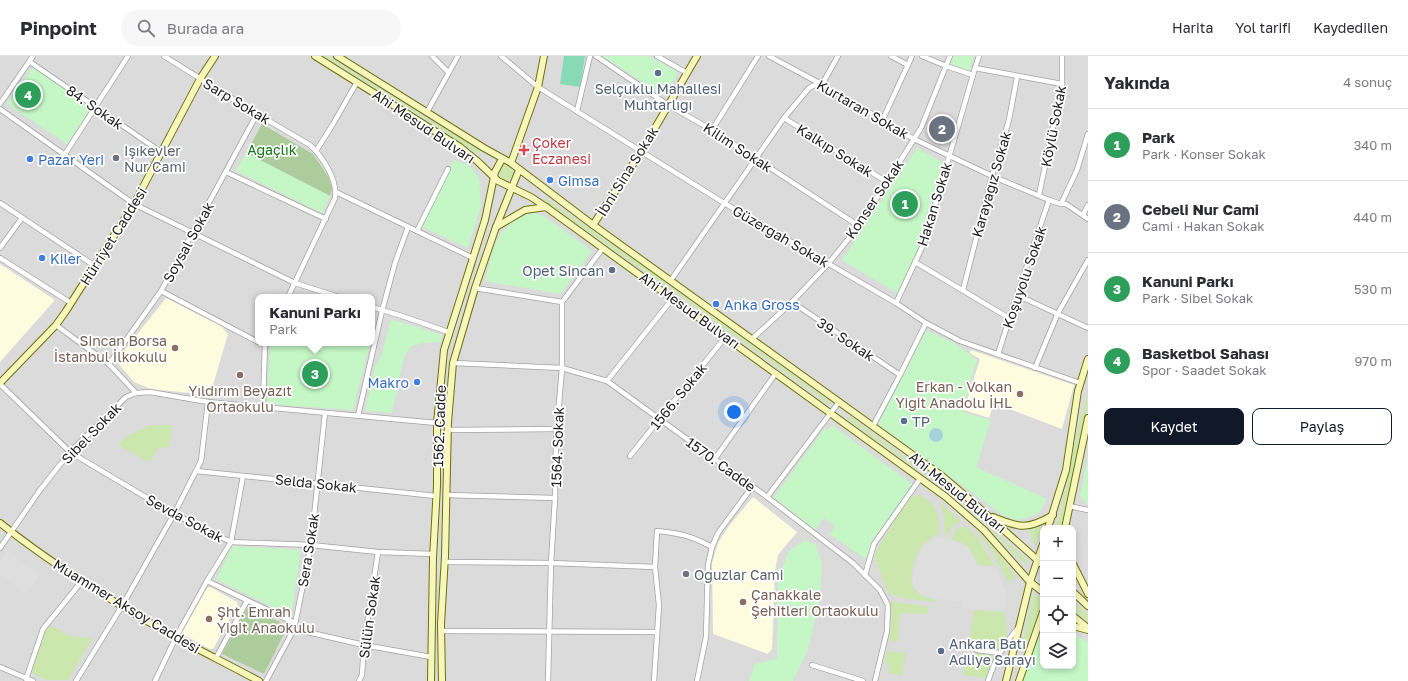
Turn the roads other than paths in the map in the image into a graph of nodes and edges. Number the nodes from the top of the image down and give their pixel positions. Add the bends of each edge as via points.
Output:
1 (33, 56) edge
2 (128, 56) edge
3 (164, 56) edge
4 (210, 56) edge
5 (215, 56) edge
6 (315, 56) edge
7 (337, 56) edge
8 (431, 56) edge
9 (458, 56) edge
10 (501, 56) edge
11 (544, 56) edge
12 (590, 56) edge
13 (596, 56) edge
14 (657, 56) edge
15 (697, 56) edge
16 (758, 56) edge
17 (769, 56) edge
18 (838, 56) edge
19 (891, 56) edge
20 (912, 56) edge
21 (922, 56) edge
22 (950, 56) edge
23 (979, 56) edge
24 (1062, 56) edge
25 (30, 62) junction
26 (908, 65) junction
27 (946, 66) junction
28 (975, 68) junction
29 (448, 72) junction
30 (688, 73) junction
31 (973, 75) junction
32 (201, 76) junction
33 (1017, 77) junction
34 (357, 82) junction
35 (821, 84) junction
36 (1062, 84) junction
37 (538, 87) junction
38 (0, 104) edge
39 (668, 105) junction
40 (95, 107) junction
41 (0, 109) edge
42 (577, 111) junction
43 (427, 112) junction
44 (257, 114) junction
45 (784, 118) junction
46 (882, 121) junction
47 (712, 130) junction
48 (1088, 134) edge
49 (914, 139) junction
50 (316, 151) junction
51 (161, 152) junction
52 (641, 152) junction
53 (65, 154) junction
54 (949, 156) junction
55 (502, 158) junction
56 (756, 158) junction
57 (511, 163) junction
58 (448, 169) dead end
59 (519, 170) junction
60 (226, 172) junction
61 (992, 176) junction
62 (494, 178) junction
63 (887, 182) junction
64 (512, 188) junction
65 (336, 192) junction
66 (1039, 195) junction
67 (1050, 200) junction
68 (0, 203) edge
69 (724, 203) junction
70 (134, 204) junction
71 (1061, 204) junction
72 (1088, 206) edge
73 (546, 207) junction
74 (1083, 215) junction
75 (22, 218) junction
76 (326, 219) junction
77 (1088, 219) edge
78 (593, 225) junction
79 (859, 226) junction
80 (408, 227) junction
81 (496, 227) junction
82 (417, 231) junction
83 (193, 234) junction
84 (0, 248) edge
85 (603, 248) junction
86 (0, 258) edge
87 (473, 258) junction
88 (1088, 260) edge
89 (915, 262) junction
90 (828, 264) junction
91 (95, 266) junction
92 (671, 280) junction
93 (295, 283) junction
94 (475, 288) junction
95 (963, 290) junction
96 (161, 291) junction
97 (290, 294) edge
98 (330, 294) edge
99 (1017, 295) junction
100 (673, 298) junction
101 (562, 302) junction
102 (792, 302) junction
103 (71, 303) junction
104 (896, 303) junction
105 (375, 309) edge
106 (382, 310) junction
107 (1058, 313) junction
108 (1009, 318) junction
109 (926, 323) junction
110 (56, 325) junction
111 (1088, 328) edge
112 (448, 332) junction
113 (726, 336) junction
114 (255, 339) edge
115 (752, 339) junction
116 (375, 341) edge
117 (262, 346) edge
118 (374, 346) edge
119 (998, 354) junction
120 (1088, 359) edge
121 (453, 363) junction
122 (109, 364) junction
123 (562, 368) junction
124 (1035, 368) junction
125 (776, 373) junction
126 (900, 375) junction
127 (607, 381) junction
128 (0, 383) edge
129 (1080, 383) junction
130 (136, 393) junction
131 (208, 402) junction
132 (839, 402) junction
133 (263, 407) junction
134 (325, 413) junction
135 (831, 413) junction
136 (358, 416) junction
137 (659, 418) junction
138 (1088, 418) edge
139 (437, 423) junction
140 (873, 426) junction
141 (557, 429) junction
142 (447, 430) junction
143 (70, 452) junction
144 (630, 456) dead end
145 (714, 460) junction
146 (196, 471) junction
147 (243, 476) junction
148 (920, 479) junction
149 (317, 483) junction
150 (752, 486) junction
151 (446, 495) junction
152 (436, 496) junction
153 (767, 497) junction
154 (555, 498) junction
155 (1069, 506) junction
156 (1088, 510) edge
157 (174, 514) junction
158 (988, 515) junction
159 (1053, 515) junction
160 (0, 523) edge
161 (1049, 525) edge
162 (1066, 525) edge
163 (12, 532) junction
164 (231, 542) junction
165 (310, 545) junction
166 (712, 547) junction
167 (0, 548) edge
168 (378, 552) junction
169 (433, 554) junction
170 (445, 562) junction
171 (1040, 562) edge
172 (551, 563) junction
173 (655, 567) junction
174 (1076, 570) edge
175 (865, 575) junction
176 (82, 581) junction
177 (207, 581) junction
178 (1030, 582) junction
179 (1040, 590) edge
180 (1088, 594) edge
181 (1076, 595) edge
182 (247, 601) junction
183 (122, 606) junction
184 (1088, 606) edge
185 (1076, 619) edge
186 (1040, 620) edge
187 (295, 623) junction
188 (1020, 626) junction
189 (1076, 627) edge
190 (294, 629) junction
191 (1088, 629) edge
192 (441, 631) junction
193 (550, 631) junction
194 (1040, 631) edge
195 (657, 632) junction
196 (1035, 634) junction
197 (176, 638) junction
198 (364, 645) junction
199 (977, 650) dead end
200 (1000, 653) junction
201 (431, 657) junction
202 (216, 658) junction
203 (812, 665) dead end
204 (0, 668) edge
205 (29, 680) edge
206 (76, 681) edge
207 (155, 681) edge
208 (258, 681) edge
209 (266, 681) edge
210 (359, 681) edge
211 (431, 681) edge
212 (442, 681) edge
213 (548, 681) edge
214 (654, 681) edge
215 (697, 681) edge
216 (863, 681) edge
217 (875, 681) edge
218 (988, 681) edge
219 (1006, 681) edge
220 (1019, 681) edge

1 - 25 street
2 - 40 street
3 - 32 street, Sarp Sokak
4 - 32 main road
5 - 32 main road
6 - 34 main road, Ahi Mesud Bulvarı
7 - 43 main road, Ahi Mesud Bulvarı
8 - 29 street
9 - 29 street
10 - 37 street, Güzergah Sokak
11 - 37 main road
12 - 42 street
13 - 39 street, Kilim Sokak
14 - 30 street
15 - 30 main road, İbni Sina Sokak
16 - 47 street
17 - 35 street, Kurtaran Sokak
18 - 35 street
19 - 26 street
20 - 26 street
21 - 27 street
22 - 27 street, Konser Sokak
23 - 28 street, Hakan Sokak
24 - 36 street, Köylü Sokak
25 - 38 street
25 - 40 street, 84. Sokak
26 - 46 street
27 - 31 street
27 - 49 street, Konser Sokak
28 - 31 street, Hakan Sokak
28 - 33 street
29 - 43 street
30 - 39 main road, İbni Sina Sokak
31 - 54 street, Hakan Sokak
32 - 44 street, Sarp Sokak
32 - 51 main road, Hürriyet Caddesi
33 - 36 street
33 - 61 street, Karayağız Sokak via 1009,120
34 - 50 street
34 - 62 main road, Ahi Mesud Bulvarı via 460,147
35 - 45 street via 813,84
35 - 46 street, Kurtaran Sokak
36 - 66 street, Köylü Sokak
37 - 42 street, Güzergah Sokak
37 - 57 main road
39 - 47 street, Kilim Sokak
39 - 52 main road, İbni Sina Sokak
40 - 51 street, 84. Sokak
40 - 53 street
41 - 53 street
42 - 52 street, Güzergah Sokak
43 - 55 main road, Ahi Mesud Bulvarı
44 - 50 street, Sarp Sokak
44 - 60 street, Soysal Sokak
45 - 56 street
45 - 63 street, Kalkıp Sokak
46 - 49 street, Kurtaran Sokak
47 - 56 street, Kilim Sokak
48 - 71 street via 1077,170
49 - 54 street, Kurtaran Sokak
49 - 63 street, Konser Sokak
50 - 65 street, Sarp Sokak via 333,177
51 - 70 main road, Hürriyet Caddesi
52 - 69 street, Güzergah Sokak
52 - 78 main road, İbni Sina Sokak
53 - 70 street
54 - 61 street, Kurtaran Sokak
54 - 89 street, Hakan Sokak via 924,243
55 - 57 main road, Ahi Mesud Bulvarı
55 - 62 main road, 1562. Cadde
56 - 69 street
56 - 79 street, Kilim Sokak
57 - 59 main road, Ahi Mesud Bulvarı
58 - 82 street
59 - 64 main road, 1562. Cadde
59 - 78 main road, Ahi Mesud Bulvarı
60 - 76 street
60 - 83 street, Soysal Sokak
61 - 66 street, Kurtaran Sokak
61 - 95 street, Karayağız Sokak
62 - 64 main road, Ahi Mesud Bulvarı
62 - 87 main road, 1562. Cadde
63 - 79 street, Konser Sokak
64 - 73 main road, Ahi Mesud Bulvarı
64 - 81 main road, 1562. Cadde
65 - 76 street
65 - 80 street
66 - 67 street, Kurtaran Sokak
67 - 71 street, Kurtaran Sokak
67 - 99 street, Koşuyolu Sokak
68 - 75 street
69 - 90 street, Güzergah Sokak
69 - 92 street
70 - 83 street
70 - 91 main road, Hürriyet Caddesi
71 - 74 street, Kurtaran Sokak via 1066,204
72 - 74 street
73 - 81 main road via 525,210
73 - 85 main road, Ahi Mesud Bulvarı
74 - 77 street, Kurtaran Sokak
75 - 84 street
75 - 91 street
76 - 93 street
78 - 92 main road, Ahi Mesud Bulvarı
79 - 90 street, Konser Sokak
80 - 82 street
80 - 106 street
81 - 94 main road, 1562. Cadde
82 - 87 street
83 - 93 street
83 - 96 street, Soysal Sokak
85 - 100 main road, Ahi Mesud Bulvarı
85 - 101 street
86 - 103 street
87 - 112 main road, 1562. Cadde
88 - 107 street
89 - 95 street
89 - 104 street, Hakan Sokak
90 - 102 street, Konser Sokak
90 - 104 street, Güzergah Sokak
91 - 103 main road, Hürriyet Caddesi
92 - 115 main road, Ahi Mesud Bulvarı
93 - 97 street
93 - 98 street
94 - 101 street
94 - 121 main road, 1562. Cadde
95 - 108 street
96 - 114 street
96 - 122 street, Soysal Sokak
99 - 107 street
99 - 108 street, Koşuyolu Sokak
100 - 113 main road, Ahi Mesud Bulvarı
100 - 127 street
101 - 123 street, 1564. Sokak
102 - 115 street, Konser Sokak
102 - 126 street, 39. Sokak
103 - 110 main road, Hürriyet Caddesi
104 - 109 street, Güzergah Sokak
105 - 106 street
106 - 112 street
106 - 116 street
107 - 111 street
107 - 124 street
108 - 119 street, Koşuyolu Sokak
109 - 119 street, Güzergah Sokak via 960,342
109 - 126 street
110 - 122 street
110 - 128 main road, Hürriyet Caddesi
112 - 139 main road, 1562. Cadde
113 - 125 main road, Ahi Mesud Bulvarı
113 - 137 street, 1566. Sokak
115 - 132 main road, Ahi Mesud Bulvarı
117 - 133 street
118 - 136 street
119 - 124 street, Güzergah Sokak
120 - 129 main road
121 - 123 street, 1570. Cadde
121 - 142 main road, 1562. Cadde
122 - 130 street
123 - 127 street, 1570. Cadde
123 - 141 street, 1564. Sokak
124 - 129 street, Güzergah Sokak
125 - 135 main road, Ahi Mesud Bulvarı
125 - 145 street
126 - 140 street
127 - 137 street, 1570. Cadde
128 - 143 street, Sevda Sokak
129 - 159 main road via 1066,470
130 - 131 street, Sibel Sokak via 150,392
130 - 143 street, Sibel Sokak via 126,398
131 - 133 street, Sibel Sokak
131 - 146 street via 201,462
132 - 135 street
132 - 140 main road, Ahi Mesud Bulvarı
133 - 134 street, Sibel Sokak
134 - 136 street, Sibel Sokak
134 - 149 street, Sera Sokak
135 - 148 main road, Ahi Mesud Bulvarı
135 - 153 street
136 - 139 street, Sibel Sokak
137 - 144 street, 1566. Sokak
137 - 145 street, 1570. Cadde
138 - 155 main road
139 - 152 main road, 1562. Cadde
140 - 158 main road, Ahi Mesud Bulvarı via 942,476
141 - 142 street
141 - 154 street, 1564. Sokak
142 - 151 main road, 1562. Cadde
143 - 157 street, Sevda Sokak
143 - 163 street, Sibel Sokak
145 - 150 street, 1570. Cadde
146 - 147 street, Selda Sokak
146 - 157 street
147 - 149 street, Selda Sokak
147 - 164 street
148 - 175 street via 874,544
148 - 178 main road, Ahi Mesud Bulvarı via 974,521
149 - 152 street, Selda Sokak
149 - 165 street, Sera Sokak
150 - 153 street, 1570. Cadde
150 - 166 street via 718,532
151 - 154 street
151 - 170 main road, 1562. Cadde
152 - 169 main road, 1562. Cadde
153 - 175 street, 1570. Cadde
154 - 172 street, 1564. Sokak
155 - 156 street
155 - 162 main road
157 - 164 street, Sevda Sokak
157 - 183 street
158 - 159 main road via 1007,524 1026,526
158 - 171 main road, Ahi Mesud Bulvarı
159 - 161 main road
160 - 163 main road, Muammer Aksoy Caddesi
163 - 167 street, Sibel Sokak
163 - 176 main road, Muammer Aksoy Caddesi via 37,552
164 - 165 street, Sevda Sokak
164 - 177 street
165 - 168 street, Sevda Sokak
165 - 187 street, Sera Sokak
166 - 173 street via 677,533 657,531
166 - 215 street via 708,565 706,637
168 - 169 street, Sevda Sokak
168 - 198 street, Sülün Sokak
169 - 201 main road, 1562. Cadde
170 - 172 street
170 - 192 main road, 1562. Cadde
171 - 178 main road
172 - 173 street
172 - 193 street, 1564. Sokak
173 - 195 street via 659,605
174 - 180 main road
175 - 217 street, 1570. Cadde via 880,590 888,605 887,631
176 - 183 main road, Muammer Aksoy Caddesi
176 - 205 street via 42,628
177 - 182 street
177 - 197 street
178 - 179 main road, Ahi Mesud Bulvarı
178 - 188 main road
181 - 184 main road
182 - 187 street
182 - 202 street
183 - 197 main road, Muammer Aksoy Caddesi
183 - 206 street
185 - 191 main road
186 - 196 main road
187 - 190 street, Sera Sokak
188 - 200 street
188 - 219 main road
189 - 191 main road
190 - 198 street
190 - 209 street, Sera Sokak
192 - 193 street
192 - 212 main road, 1562. Cadde
193 - 195 street
193 - 213 street, 1564. Sokak
194 - 196 main road
195 - 214 street
196 - 220 main road
197 - 202 main road, Muammer Aksoy Caddesi
197 - 207 street
198 - 201 street
198 - 210 street, Sülün Sokak via 362,676
199 - 200 street
200 - 218 street
201 - 211 main road, 1562. Cadde
202 - 208 main road, Muammer Aksoy Caddesi
203 - 216 street
204 - 205 street

